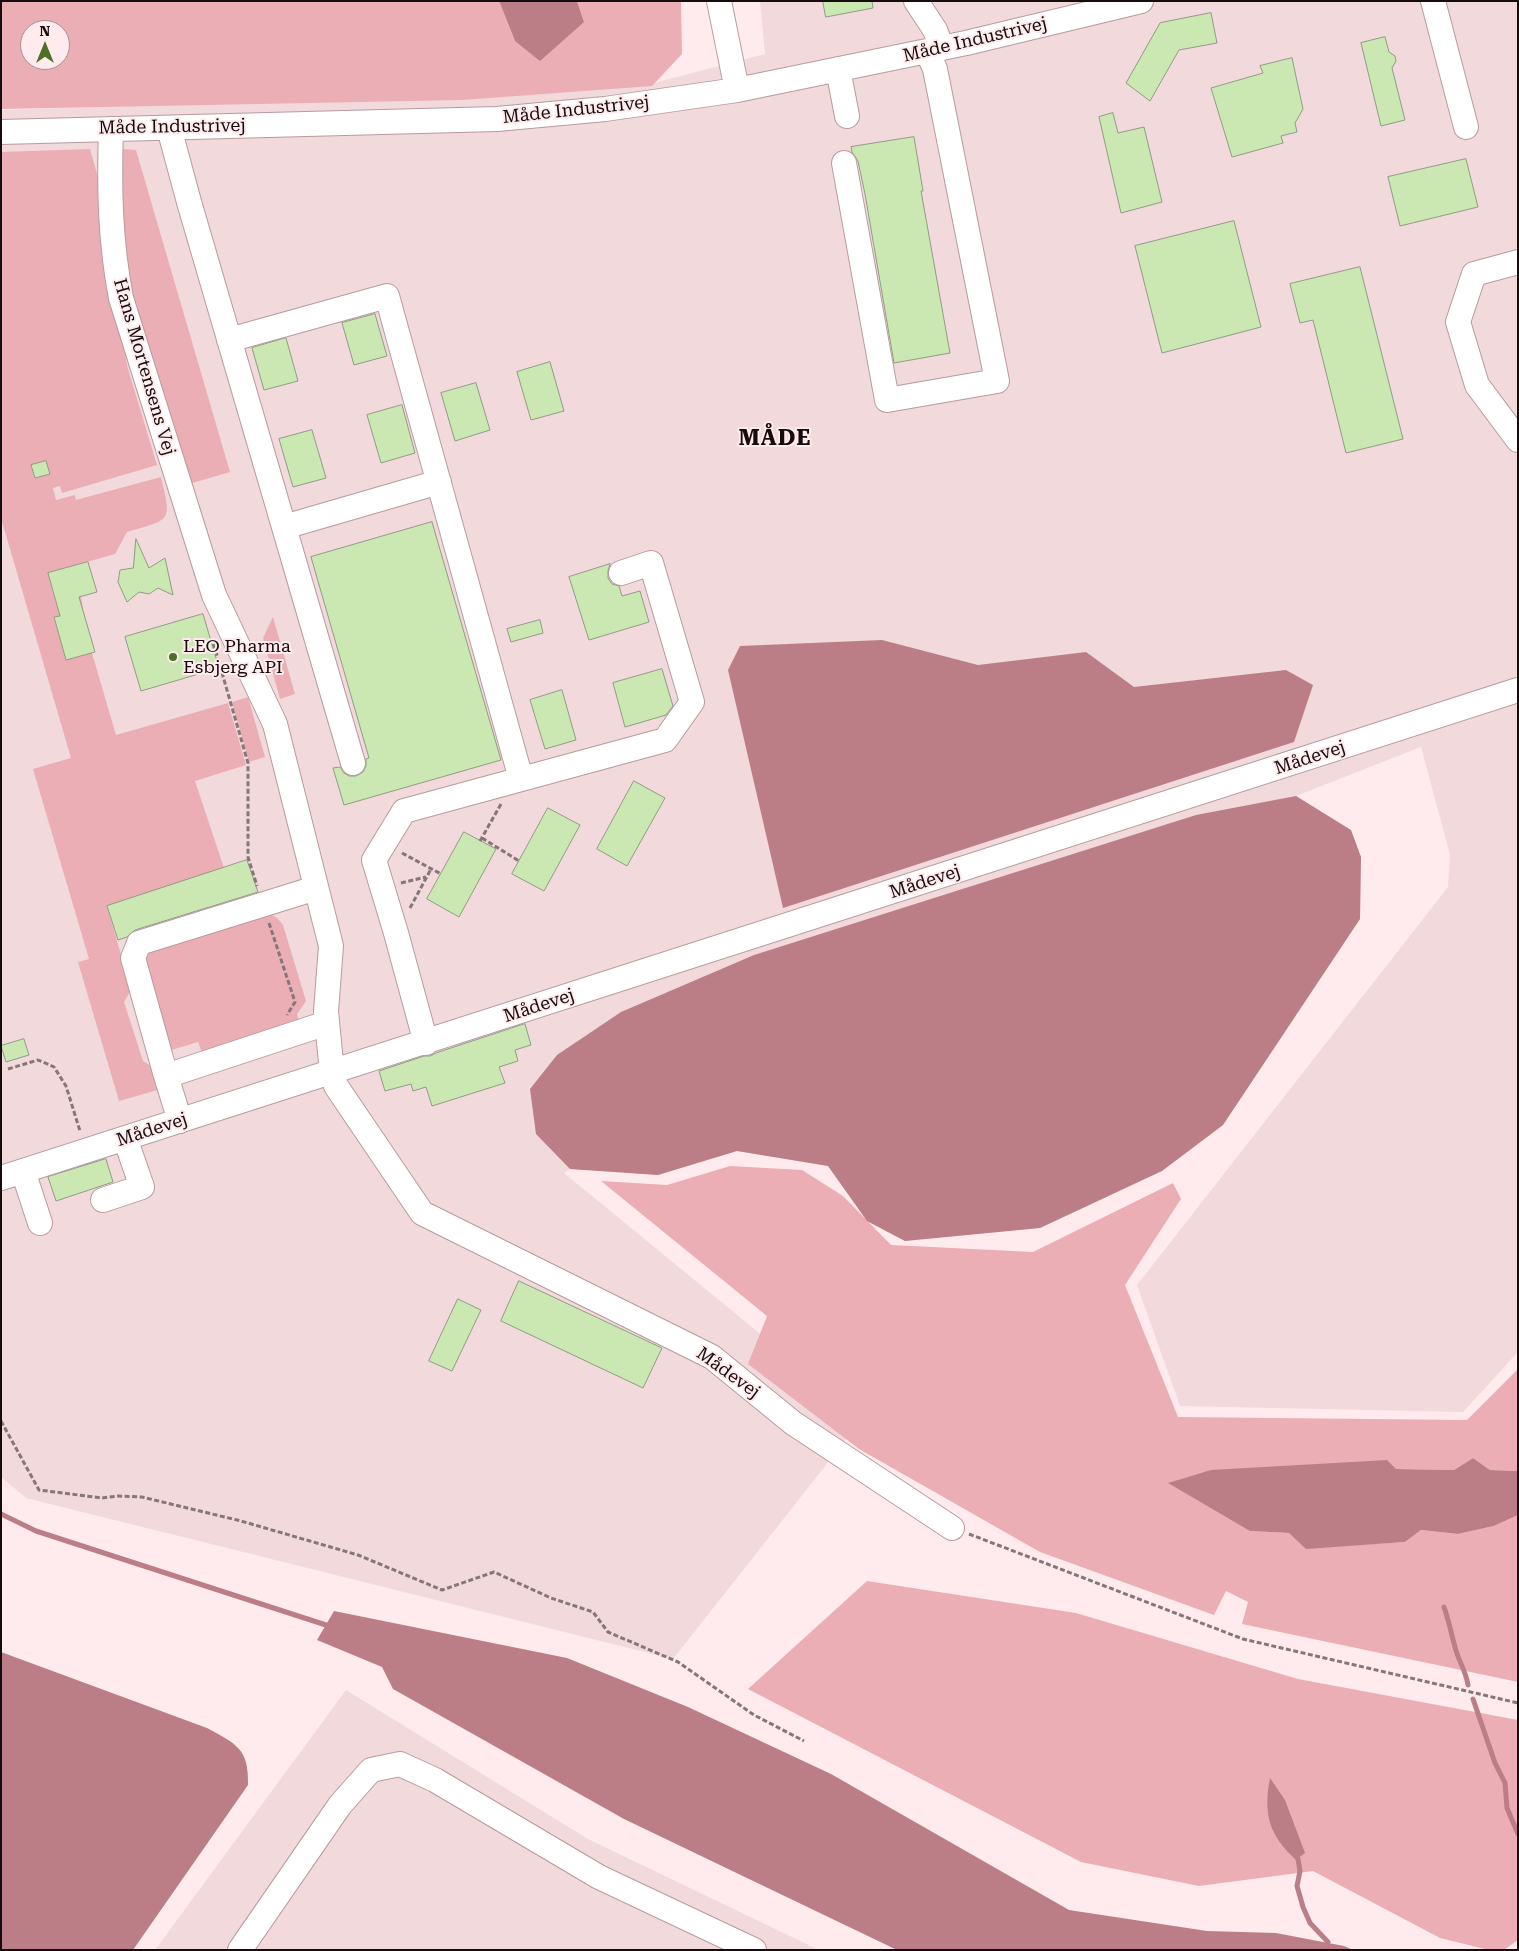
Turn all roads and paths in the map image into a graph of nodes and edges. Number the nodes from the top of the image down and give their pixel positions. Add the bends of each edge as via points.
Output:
1 (719, 1) edge
2 (916, 1) edge
3 (1141, 1) edge
4 (1433, 1) edge
5 (935, 49) junction
6 (838, 69) junction
7 (737, 90) junction
8 (847, 116) dead end
9 (1466, 127) dead end
10 (169, 128) junction
11 (111, 129) junction
12 (1, 132) edge
13 (844, 163) dead end
14 (1518, 262) edge
15 (229, 340) junction
16 (1518, 440) edge
17 (438, 482) junction
18 (284, 527) junction
19 (621, 573) dead end
20 (213, 646) dead end
21 (1518, 690) edge
22 (353, 763) dead end
23 (518, 780) junction
24 (384, 844) junction
25 (519, 861) dead end
26 (431, 869) junction
27 (441, 874) dead end
28 (427, 877) junction
29 (316, 888) junction
30 (382, 888) junction
31 (263, 904) junction
32 (396, 933) junction
33 (288, 1019) dead end
34 (327, 1023) junction
35 (426, 1043) junction
36 (8, 1069) dead end
37 (332, 1073) junction
38 (166, 1076) junction
39 (180, 1121) junction
40 (126, 1138) junction
41 (86, 1151) junction
42 (12, 1175) edge
43 (103, 1200) dead end
44 (40, 1223) dead end
45 (1, 1421) edge
46 (952, 1528) joint
47 (1518, 1703) edge
48 (804, 1741) dead end
49 (240, 1950) edge
50 (754, 1950) edge

1 - 7 street
2 - 5 street via 935,30
3 - 5 street, Måde Industrivej
4 - 9 street
5 - 6 street, Måde Industrivej
5 - 13 street via 934,69 997,381 887,400
6 - 7 street, Måde Industrivej
6 - 8 street
7 - 10 street, Måde Industrivej via 497,119
10 - 11 street, Måde Industrivej
10 - 15 street
11 - 12 street, Måde Industrivej
11 - 29 street, Hans Mortensens Vej via 110,211 120,298 214,595 275,724
14 - 16 street via 1474,274 1458,322 1477,385
15 - 17 street via 387,296
15 - 18 street
17 - 18 street
17 - 23 street
18 - 22 street
19 - 23 street via 651,563 692,702 665,740
20 - 31 path via 248,763 248,857
21 - 35 street, Mådevej
23 - 24 street via 404,811
23 - 25 path via 481,839
24 - 26 path
24 - 30 street via 374,860
26 - 27 path
26 - 28 path
28 - 30 path
28 - 32 path
29 - 31 street
29 - 34 street, Hans Mortensens Vej via 331,946
30 - 32 street
31 - 33 path via 295,1002 287,1014
31 - 38 street via 139,943 133,958
32 - 35 street
34 - 37 street, Hans Mortensens Vej
34 - 38 street
35 - 37 street, Mådevej
36 - 41 path via 38,1060 54,1067 66,1086
37 - 39 street, Mådevej
37 - 46 street, Mådevej via 336,1086 422,1212 712,1357 793,1424
38 - 39 street
39 - 40 street, Mådevej
40 - 41 street, Mådevej
40 - 43 street via 142,1187
41 - 42 street, Mådevej
42 - 44 street
45 - 48 path via 39,1490 102,1498 142,1498 241,1521 358,1555 442,1590 494,1572 551,1598 593,1612 608,1632 678,1662 754,1715
46 - 47 path via 1243,1639
49 - 50 street via 340,1805 371,1770 400,1764 435,1780 599,1877

